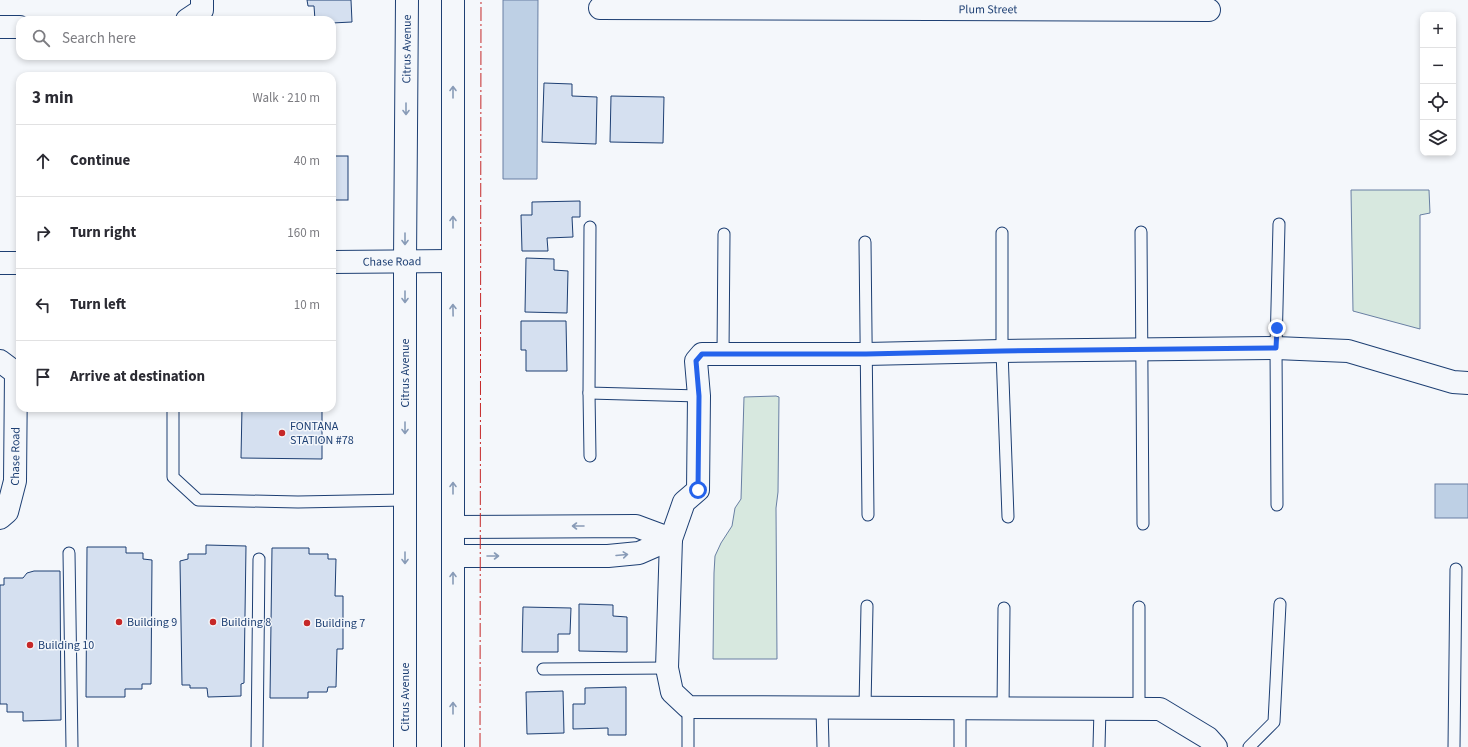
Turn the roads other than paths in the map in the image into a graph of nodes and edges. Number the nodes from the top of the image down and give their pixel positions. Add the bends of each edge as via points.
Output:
1 (407, 0) edge
2 (453, 0) edge
3 (953, 5) edge
4 (600, 8) dead end
5 (1209, 10) dead end
6 (0, 27) edge
7 (16, 27) edge
8 (1279, 224) dead end
9 (590, 227) dead end
10 (1141, 232) dead end
11 (1002, 233) dead end
12 (724, 234) dead end
13 (865, 242) dead end
14 (452, 261) junction
15 (336, 262) edge
16 (405, 262) junction
17 (0, 263) edge
18 (16, 263) edge
19 (1276, 348) junction
20 (1141, 350) junction
21 (1002, 351) junction
22 (723, 354) junction
23 (866, 354) junction
24 (13, 373) edge
25 (1468, 383) edge
26 (589, 393) junction
27 (699, 396) junction
28 (173, 412) edge
29 (590, 456) dead end
30 (405, 500) junction
31 (1277, 505) dead end
32 (868, 515) dead end
33 (1008, 517) dead end
34 (0, 518) edge
35 (1143, 524) dead end
36 (453, 527) junction
37 (671, 539) junction
38 (70, 553) dead end
39 (454, 556) junction
40 (259, 559) dead end
41 (1456, 569) dead end
42 (1280, 604) dead end
43 (867, 606) dead end
44 (1139, 606) dead end
45 (1004, 608) dead end
46 (667, 668) junction
47 (543, 669) dead end
48 (688, 707) junction
49 (865, 707) junction
50 (822, 708) junction
51 (960, 709) junction
52 (1003, 709) junction
53 (1100, 709) junction
54 (1139, 709) junction
55 (72, 747) edge
56 (257, 747) edge
57 (405, 747) edge
58 (453, 747) edge
59 (688, 747) edge
60 (823, 747) edge
61 (960, 747) edge
62 (1099, 747) edge
63 (1216, 747) edge
64 (1249, 747) edge
65 (1454, 747) edge

1 -> 16 street, Citrus Avenue
14 -> 2 street
3 - 4 street, Plum Street
3 - 5 street, Plum Street
6 - 7 street
8 - 19 lane
9 - 26 lane
10 - 20 lane
11 - 21 lane
12 - 22 lane
13 - 23 lane
14 - 16 street, Chase Road
36 -> 14 street
15 - 16 street, Chase Road
16 -> 30 street, Citrus Avenue
17 - 18 street
19 - 20 street
19 - 25 street via 1348,351 1453,382
19 - 31 lane
20 - 21 street
20 - 35 lane
21 - 23 street
21 - 33 lane
22 - 23 street
22 - 27 street via 702,354 696,361
23 - 32 lane
24 - 34 street, Chase Road via 15,481 7,512
26 - 27 lane
26 - 29 lane
27 - 37 street via 698,490 684,502
28 - 30 lane via 173,477 198,500
30 -> 57 street, Citrus Avenue
37 -> 36 street via 636,526
36 - 39 street
39 -> 37 street via 608,556 639,553
37 - 46 street
38 - 55 lane
58 -> 39 street
40 - 56 lane
41 - 65 lane
42 - 64 lane via 1274,722
43 - 49 lane
44 - 54 lane
45 - 52 lane
46 - 47 lane
46 - 48 street via 672,692
48 - 50 street
48 - 59 lane
49 - 50 street
49 - 51 street
50 - 60 lane
51 - 52 street
51 - 61 lane
52 - 53 street
53 - 54 street
53 - 62 lane
54 - 63 street via 1160,710 1208,738

